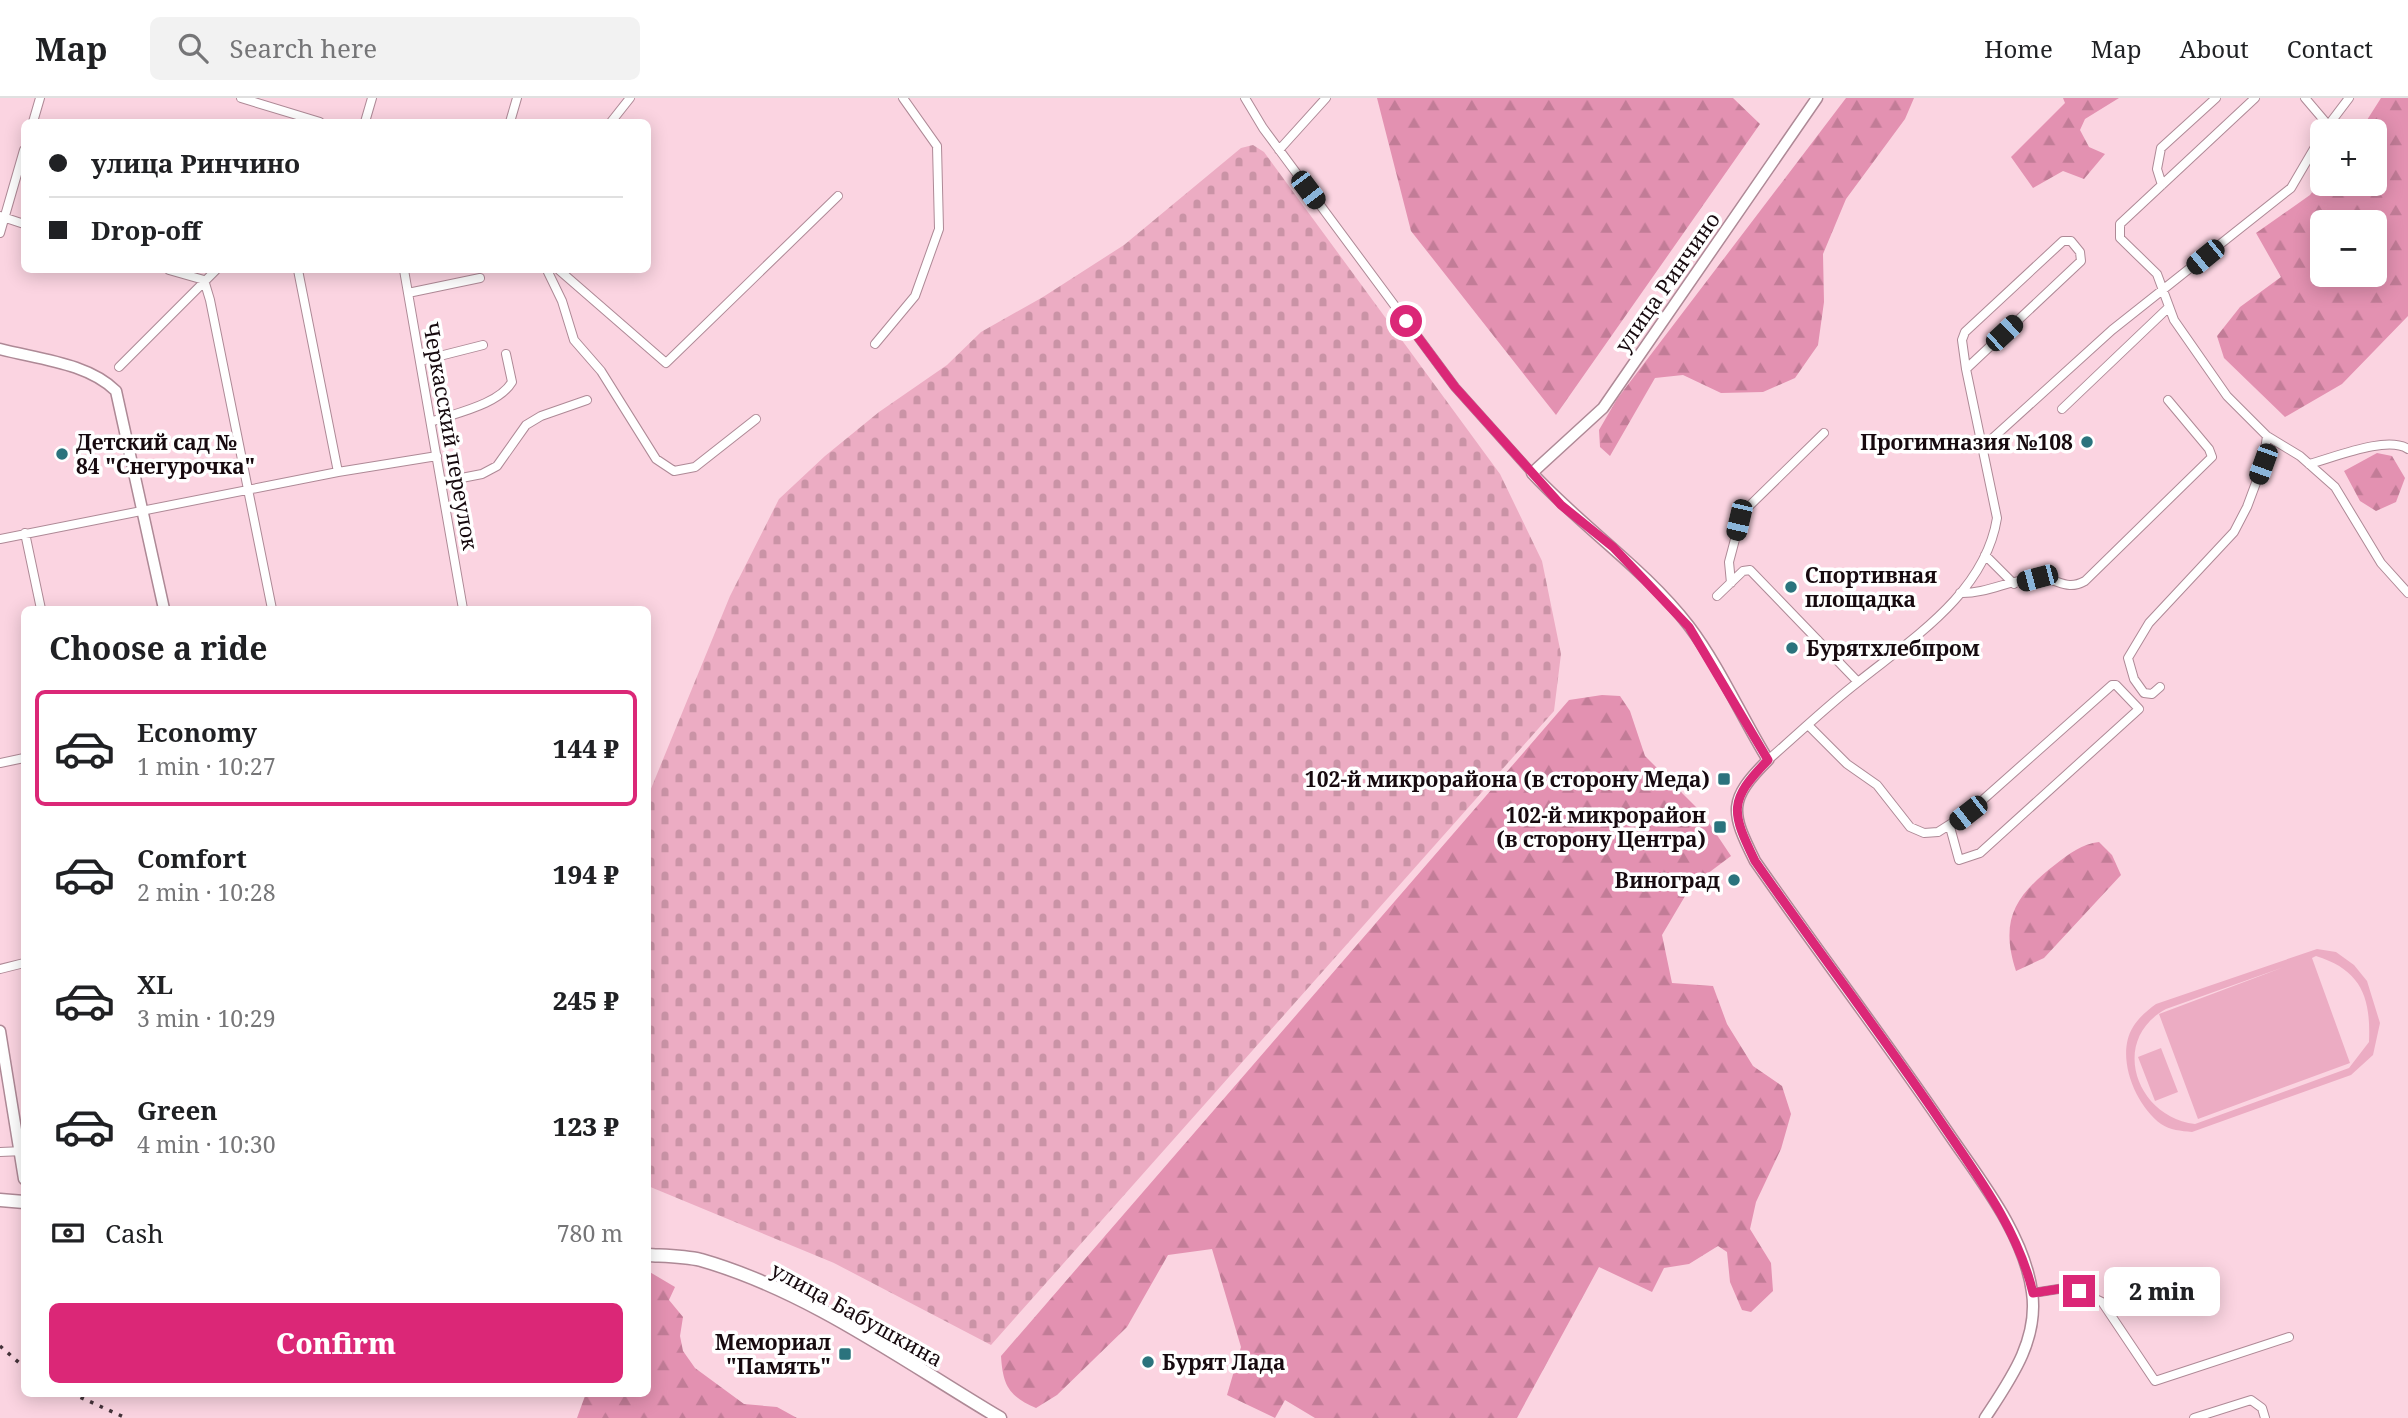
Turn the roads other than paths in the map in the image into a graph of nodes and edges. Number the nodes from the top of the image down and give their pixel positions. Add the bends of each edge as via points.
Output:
1 (40, 98) edge
2 (241, 98) edge
3 (372, 98) edge
4 (517, 98) edge
5 (629, 98) edge
6 (903, 98) edge
7 (1239, 98) edge
8 (1326, 98) edge
9 (2216, 98) edge
10 (2255, 98) edge
11 (2305, 98) edge
12 (2349, 98) edge
13 (1815, 99) edge
14 (1246, 101) edge
15 (34, 119) edge
16 (310, 119) edge
17 (366, 119) edge
18 (511, 119) edge
19 (613, 119) edge
20 (2318, 119) edge
21 (2333, 119) edge
22 (1279, 150) junction
23 (2310, 156) edge
24 (21, 159) edge
25 (2162, 185) junction
26 (838, 196) dead end
27 (2, 217) edge
28 (21, 223) edge
29 (0, 233) edge
30 (180, 273) edge
31 (212, 273) edge
32 (299, 273) edge
33 (405, 273) edge
34 (548, 273) edge
35 (562, 273) edge
36 (480, 278) dead end
37 (204, 280) junction
38 (2162, 291) junction
39 (408, 293) junction
40 (2169, 307) junction
41 (875, 344) dead end
42 (482, 345) dead end
43 (0, 349) edge
44 (506, 354) dead end
45 (420, 361) junction
46 (119, 367) dead end
47 (1966, 369) junction
48 (587, 400) dead end
49 (2168, 400) dead end
50 (2062, 409) dead end
51 (756, 419) dead end
52 (431, 422) junction
53 (1824, 433) dead end
54 (2267, 436) junction
55 (1984, 446) junction
56 (2408, 449) edge
57 (437, 456) junction
58 (2309, 464) junction
59 (338, 472) junction
60 (1532, 473) junction
61 (440, 482) junction
62 (248, 491) junction
63 (143, 512) junction
64 (25, 533) junction
65 (0, 539) edge
66 (1985, 555) junction
67 (1731, 583) junction
68 (2014, 584) junction
69 (1960, 593) junction
70 (2408, 593) edge
71 (1717, 596) dead end
72 (40, 606) edge
73 (163, 606) edge
74 (271, 606) edge
75 (462, 606) edge
76 (1858, 681) junction
77 (2160, 687) dead end
78 (1809, 726) junction
79 (21, 759) edge
80 (1768, 760) junction
81 (0, 763) edge
82 (1950, 827) junction
83 (21, 963) edge
84 (0, 969) edge
85 (0, 1031) edge
86 (21, 1141) edge
87 (21, 1151) edge
88 (0, 1152) edge
89 (0, 1200) edge
90 (21, 1202) edge
91 (651, 1255) edge
92 (2033, 1293) junction
93 (2289, 1337) dead end
94 (1000, 1418) edge
95 (1985, 1418) edge
96 (2194, 1418) edge
97 (2265, 1418) edge

1 - 15 street
2 - 16 street
3 - 17 street
4 - 18 street
5 - 19 street
6 - 41 street via 937,146 939,229 915,296
7 - 14 street
8 - 22 street
9 - 25 street via 2161,148 2157,169
10 - 25 street
11 - 20 street
12 - 21 street
13 - 60 street, улица Ринчино via 1603,408
14 - 22 street
22 - 60 street via 1455,387
23 - 38 street via 2291,188
24 - 27 street
25 - 38 street via 2119,229 2124,244 2153,268
26 - 35 street via 666,363
27 - 28 street
27 - 29 street
30 - 37 street
31 - 37 street
32 - 59 street
33 - 39 street, Черкасский переулок
34 - 51 street via 574,341 601,372 656,459 674,471 695,467
36 - 39 street
37 - 46 street
37 - 62 street
38 - 40 street
38 - 55 street
39 - 45 street, Черкасский переулок
40 - 50 street
40 - 54 street via 2227,396
42 - 45 street
43 - 63 street via 89,373 116,391
44 - 52 street via 512,382 508,389
45 - 52 street, Черкасский переулок
47 - 47 street via 1965,332 2063,241 2071,241 2081,261
47 - 55 street
48 - 61 street via 526,425 497,466 482,474
49 - 68 street via 2209,449 2212,457 2207,465 2085,581 2075,587 2037,578
52 - 57 street, Черкасский переулок
53 - 67 street via 1742,513 1729,562
54 - 58 street
54 - 77 street via 2263,464 2234,532 2149,623 2128,658 2144,693
55 - 66 street via 1997,517 1994,539
56 - 58 street via 2381,444
57 - 59 street
57 - 61 street, Черкасский переулок
58 - 70 street via 2335,487 2381,563
59 - 62 street
60 - 80 street via 1561,505 1618,552 1689,627
61 - 75 street, Черкасский переулок
62 - 63 street
62 - 74 street
63 - 64 street
63 - 73 street
64 - 65 street
64 - 72 street
66 - 68 street
66 - 69 street
67 - 71 street
67 - 76 street via 1750,570
68 - 69 street
69 - 76 street via 1900,652
76 - 78 street
78 - 80 street
78 - 82 street via 1847,764 1877,785 1910,827 1924,833
79 - 81 street
80 - 92 street via 1738,798 1744,838 1763,872 1964,1156 2011,1230
82 - 82 street via 1959,860 1980,853 2140,709 2112,685
83 - 84 street
85 - 86 street
87 - 88 street
89 - 90 main road
91 - 94 main road, улица Бабушкина via 698,1259 769,1284
92 - 93 street via 2071,1287 2102,1302 2155,1381
92 - 95 street via 2027,1346
96 - 97 street via 2251,1401 2262,1408

